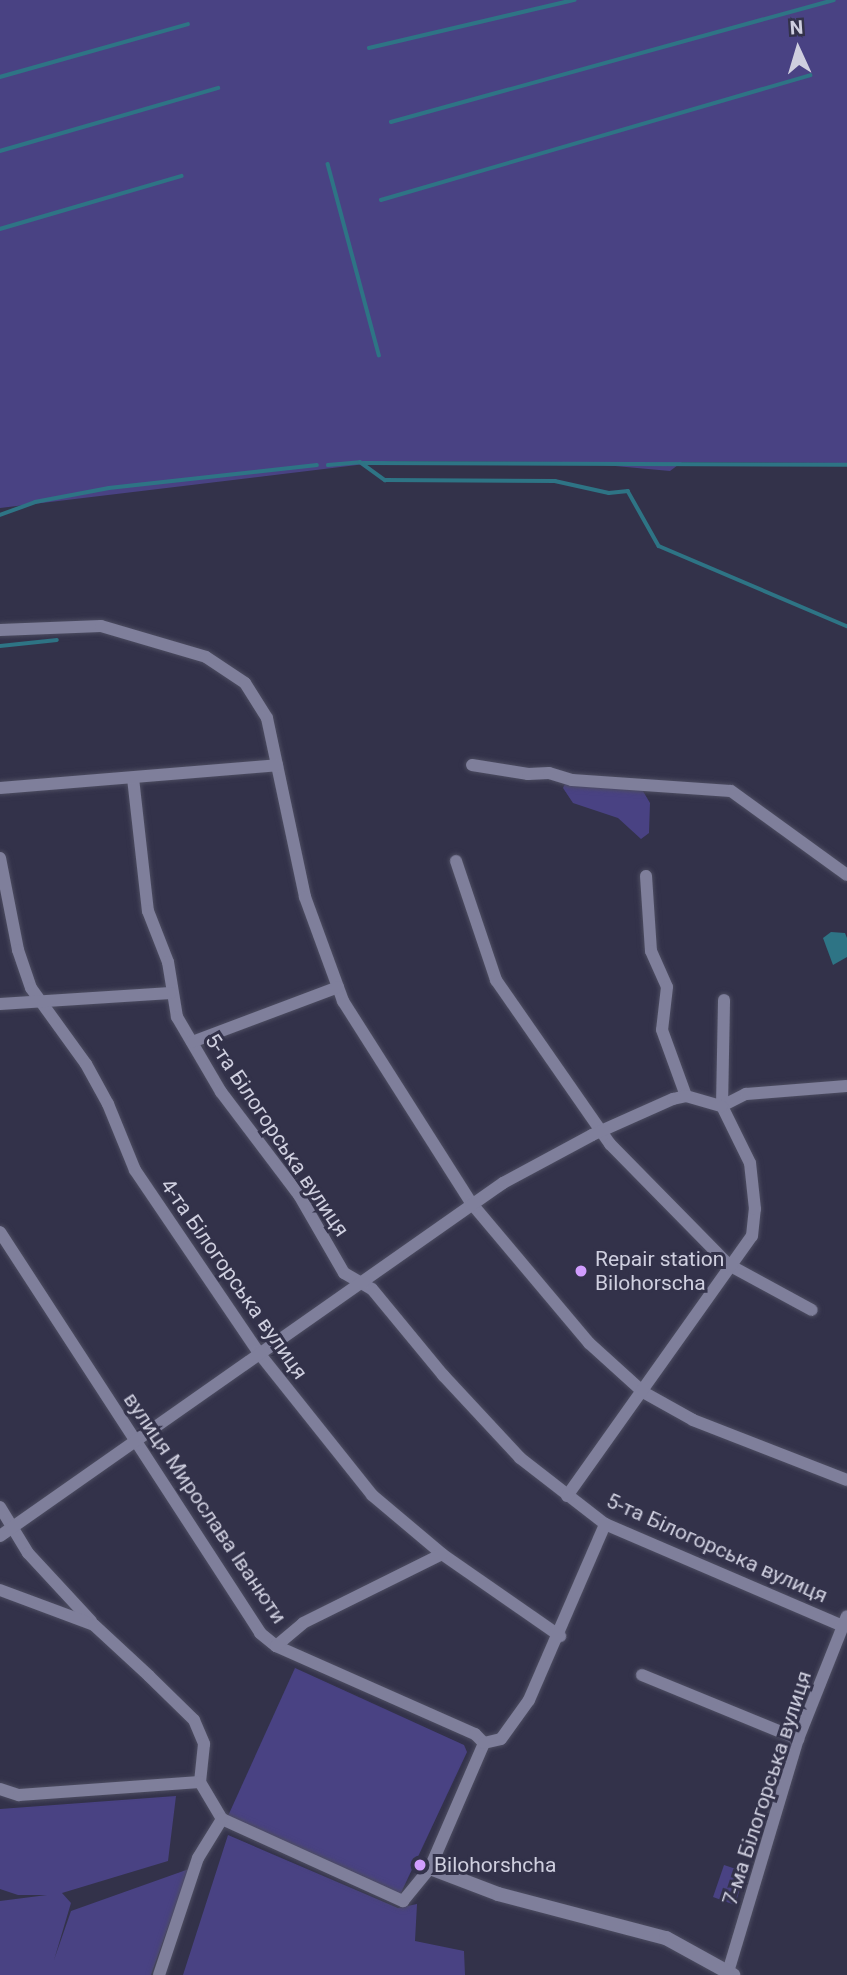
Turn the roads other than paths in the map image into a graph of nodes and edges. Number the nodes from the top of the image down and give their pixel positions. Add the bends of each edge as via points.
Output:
1 (0, 630) edge
2 (277, 765) junction
3 (472, 765) dead end
4 (133, 778) junction
5 (0, 788) edge
6 (0, 858) edge
7 (456, 861) dead end
8 (847, 875) edge
9 (646, 876) dead end
10 (338, 987) junction
11 (171, 993) junction
12 (39, 999) junction
13 (724, 1000) dead end
14 (0, 1004) edge
15 (192, 1042) junction
16 (847, 1086) edge
17 (686, 1096) junction
18 (722, 1106) junction
19 (602, 1132) junction
20 (472, 1204) junction
21 (0, 1232) edge
22 (729, 1265) junction
23 (362, 1285) junction
24 (812, 1310) dead end
25 (258, 1352) junction
26 (643, 1392) junction
27 (136, 1440) junction
28 (847, 1480) edge
29 (567, 1496) junction
30 (0, 1507) edge
31 (606, 1524) junction
32 (13, 1528) junction
33 (0, 1536) edge
34 (442, 1554) junction
35 (0, 1590) edge
36 (845, 1621) edge
37 (94, 1625) junction
38 (560, 1636) junction
39 (276, 1646) junction
40 (642, 1675) dead end
41 (798, 1740) junction
42 (484, 1743) junction
43 (200, 1783) junction
44 (0, 1789) edge
45 (19, 1795) junction
46 (0, 1801) edge
47 (222, 1819) junction
48 (430, 1868) junction
49 (731, 1974) edge
50 (159, 1975) edge

1 - 2 street via 101,626 206,657 245,683 261,702
2 - 4 street
2 - 10 street via 305,897
3 - 8 street via 550,773 572,780 731,791
4 - 5 street
4 - 11 street, 5-та Білогорська вулиця via 148,911 168,962
6 - 12 street, 4-та Білогорська вулиця via 18,950
7 - 19 street via 496,980
9 - 17 street via 651,951 667,987 662,1030
10 - 15 street
10 - 20 street
11 - 12 street
11 - 15 street, 5-та Білогорська вулиця via 177,1017
12 - 14 street
12 - 25 street, 4-та Білогорська вулиця via 92,1074 135,1170
13 - 18 street
15 - 23 street, 5-та Білогорська вулиця via 220,1092 299,1195 344,1273
16 - 18 street via 746,1094
17 - 18 street
17 - 19 street
18 - 22 street via 750,1163 755,1209 752,1236
19 - 20 street
19 - 22 street
20 - 23 street
20 - 26 street via 589,1343
21 - 27 street, вулиця Мирослава Іванюти
22 - 24 street
22 - 26 street
23 - 25 street
23 - 29 street, 5-та Білогорська вулиця via 372,1289 520,1458
25 - 27 street
25 - 34 street, 4-та Білогорська вулиця via 372,1495
26 - 28 street via 693,1420
26 - 29 street
27 - 32 street
27 - 39 street, вулиця Мирослава Іванюти via 260,1633
29 - 31 street, 5-та Білогорська вулиця
30 - 32 street
31 - 36 street, 5-та Білогорська вулиця
31 - 38 street
32 - 33 street
32 - 37 street via 28,1553
34 - 38 street, 4-та Білогорська вулиця
34 - 39 street via 303,1623
35 - 37 street
36 - 41 street, 7-ма Білогорська вулиця
37 - 43 street via 194,1720 204,1744
38 - 42 street via 529,1700 501,1739
39 - 42 street, вулиця Мирослава Іванюти via 475,1734
40 - 41 street
41 - 49 street, 7-ма Білогорська вулиця
42 - 48 street
43 - 45 street
43 - 47 street
44 - 45 street
45 - 46 street
47 - 48 street via 403,1901
47 - 50 street via 198,1858
48 - 49 street via 498,1894 666,1938

